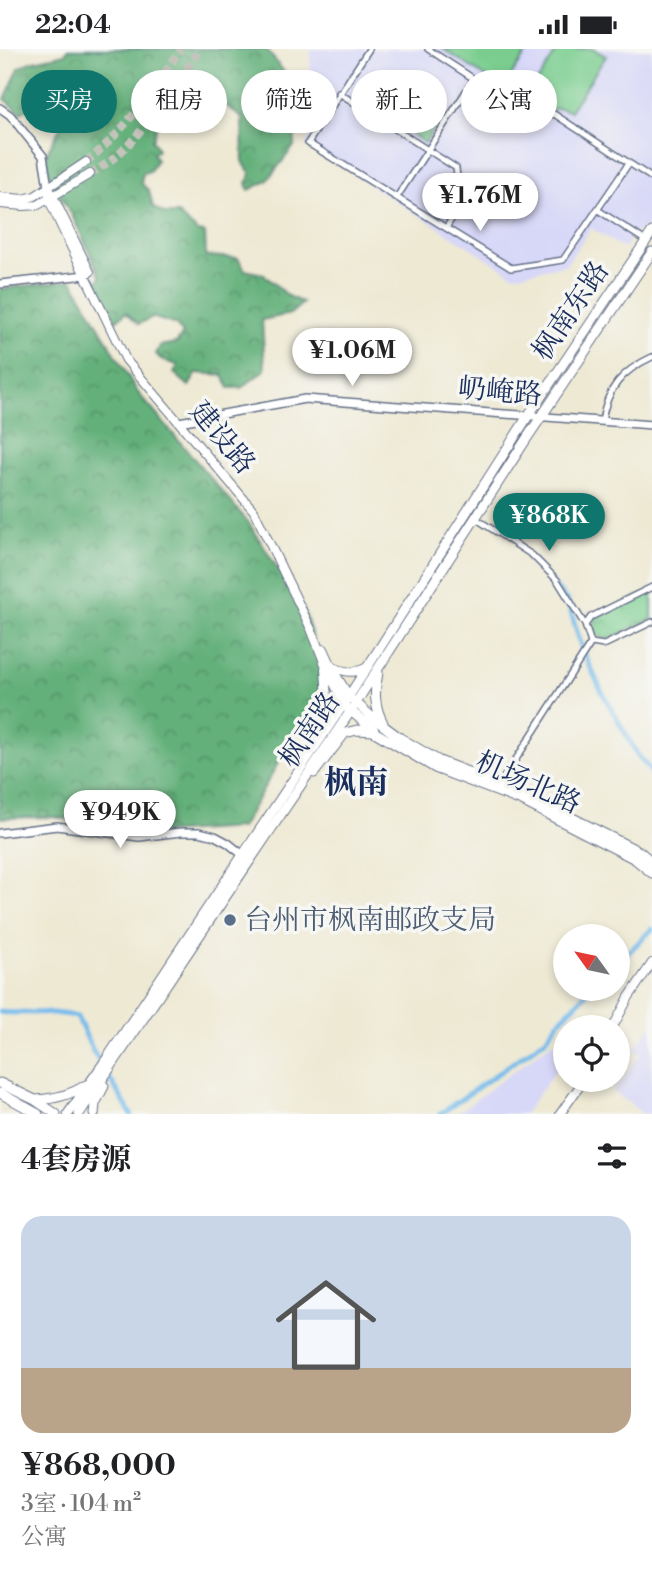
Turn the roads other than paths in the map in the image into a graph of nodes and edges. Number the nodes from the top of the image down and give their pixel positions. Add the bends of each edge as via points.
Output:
1 (369, 49) edge
2 (428, 49) edge
3 (461, 71) edge
4 (340, 93) junction
5 (461, 98) edge
6 (0, 109) edge
7 (557, 116) edge
8 (427, 149) junction
9 (86, 162) tunnel mouth
10 (629, 163) junction
11 (90, 174) tunnel mouth
12 (652, 178) edge
13 (48, 187) junction
14 (0, 197) edge
15 (397, 197) junction
16 (52, 198) junction
17 (0, 204) edge
18 (598, 210) junction
19 (446, 228) junction
20 (652, 232) edge
21 (646, 241) junction
22 (652, 251) edge
23 (86, 275) junction
24 (0, 284) edge
25 (652, 357) edge
26 (528, 416) junction
27 (541, 417) junction
28 (602, 421) junction
29 (182, 422) junction
30 (652, 425) edge
31 (475, 518) junction
32 (652, 587) edge
33 (652, 622) edge
34 (586, 625) junction
35 (591, 643) junction
36 (328, 664) junction
37 (369, 666) junction
38 (379, 667) junction
39 (350, 704) junction
40 (385, 732) junction
41 (322, 737) junction
42 (302, 782) junction
43 (500, 784) junction
44 (0, 833) edge
45 (243, 855) junction
46 (652, 862) edge
47 (652, 873) edge
48 (652, 963) edge
49 (619, 1015) edge
50 (108, 1062) junction
51 (100, 1077) junction
52 (0, 1083) edge
53 (576, 1092) edge
54 (0, 1093) edge
55 (35, 1100) junction
56 (38, 1114) edge
57 (56, 1114) edge
58 (68, 1114) edge
59 (79, 1114) edge
60 (94, 1114) edge
61 (560, 1114) edge

1 - 4 street
2 - 3 street
4 - 8 street
4 - 15 street via 308,143
5 - 8 street
6 - 13 street via 43,156
7 - 10 street
8 - 15 street
8 - 19 street via 456,168 460,205
9 - 13 main road
10 - 12 street
10 - 18 street
11 - 16 main road
13 - 14 main road via 23,199
13 - 16 main road, 建设路
15 - 19 street
16 - 17 main road via 38,205
16 - 23 main road, 建设路
16 - 29 main road, 建设路 via 130,357
18 - 19 street via 563,260 512,268
18 - 21 street
20 - 21 main road, 枫南东路
21 - 26 main road, 枫南东路
22 - 27 main road, 枫南路
23 - 24 street
23 - 29 main road, 建设路 via 125,360
25 - 28 street via 625,372 605,401
26 - 27 street, 屷崦路
26 - 29 street, 屷崦路 via 305,399
26 - 37 main road, 枫南路
27 - 28 street, 屷崦路
27 - 31 main road, 枫南路
28 - 30 street, 屷崦路
29 - 36 main road, 建设路 via 254,510
31 - 34 street via 532,555 557,580
31 - 38 main road, 枫南路
32 - 34 street via 591,617
33 - 35 street via 604,645
34 - 35 street
35 - 43 street
36 - 37 main road via 351,673
36 - 39 main road, 建设路
36 - 41 main road
37 - 39 main road, 枫南路
38 - 39 main road, 枫南路
38 - 40 main road via 375,698
39 - 40 main road
39 - 41 main road, 枫南路
39 - 42 main road, 枫南路
40 - 42 main road via 345,733 323,764
40 - 43 main road, 机场北路 via 439,761
40 - 47 main road, 机场北路 via 435,768 522,801 635,859
41 - 45 main road, 枫南路
42 - 50 main road, 枫南路
43 - 46 main road, 机场北路
44 - 45 street via 57,826 139,837 199,832 215,836
45 - 50 main road, 枫南路
48 - 49 main road
50 - 51 main road
51 - 55 main road via 77,1091
51 - 58 main road
51 - 59 main road
51 - 60 main road
52 - 55 main road
53 - 61 main road
54 - 56 main road
55 - 57 main road

